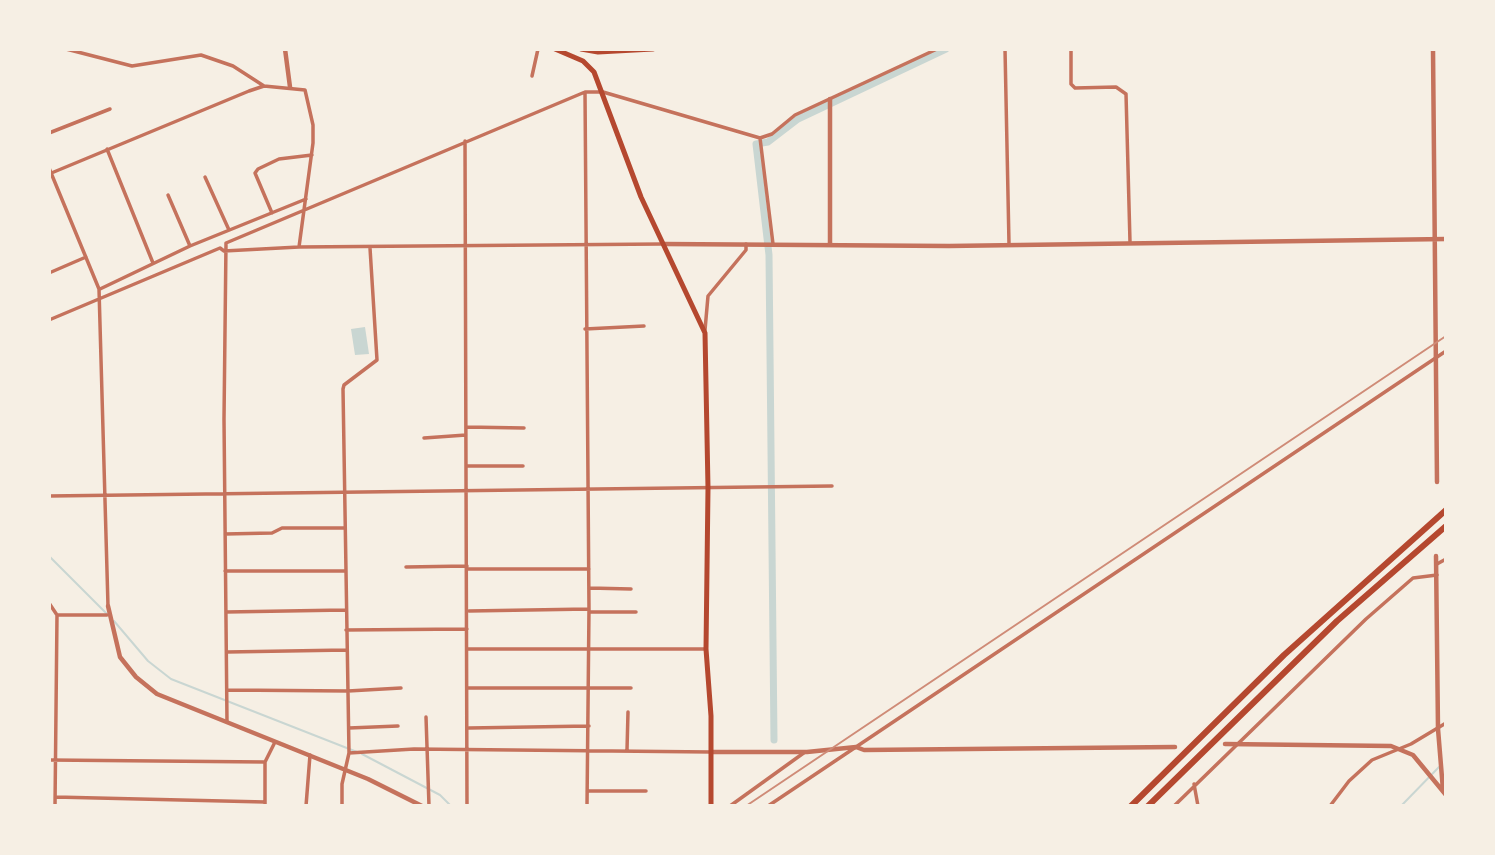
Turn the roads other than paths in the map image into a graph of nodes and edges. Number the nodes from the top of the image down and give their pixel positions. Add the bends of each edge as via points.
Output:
1 (66, 49) edge
2 (285, 49) edge
3 (538, 49) edge
4 (555, 49) edge
5 (581, 49) edge
6 (653, 49) edge
7 (937, 49) edge
8 (1005, 49) edge
9 (1071, 49) edge
10 (1433, 49) edge
11 (531, 76) dead end
12 (264, 86) junction
13 (290, 87) junction
14 (585, 92) junction
15 (603, 92) junction
16 (830, 99) junction
17 (110, 109) dead end
18 (49, 133) edge
19 (760, 138) junction
20 (465, 141) junction
21 (107, 149) junction
22 (312, 155) junction
23 (50, 172) edge
24 (205, 177) dead end
25 (167, 195) dead end
26 (306, 199) junction
27 (304, 211) junction
28 (272, 213) junction
29 (229, 230) junction
30 (1433, 239) junction
31 (1446, 239) edge
32 (1130, 242) junction
33 (830, 243) junction
34 (664, 244) junction
35 (746, 244) junction
36 (773, 244) junction
37 (1009, 244) junction
38 (190, 246) junction
39 (584, 246) junction
40 (299, 247) junction
41 (370, 248) junction
42 (464, 248) junction
43 (224, 251) junction
44 (86, 257) junction
45 (153, 263) junction
46 (49, 273) edge
47 (99, 289) junction
48 (100, 299) junction
49 (49, 320) edge
50 (644, 326) dead end
51 (584, 329) junction
52 (705, 333) junction
53 (1446, 351) edge
54 (1436, 358) junction
55 (466, 427) junction
56 (524, 428) dead end
57 (466, 435) junction
58 (424, 438) dead end
59 (523, 466) dead end
60 (467, 467) junction
61 (1437, 482) dead end
62 (832, 485) dead end
63 (588, 487) junction
64 (708, 488) junction
65 (467, 489) junction
66 (344, 490) junction
67 (225, 492) junction
68 (49, 496) edge
69 (107, 496) junction
70 (1446, 510) edge
71 (1446, 526) edge
72 (344, 528) junction
73 (224, 534) junction
74 (1436, 556) dead end
75 (1446, 559) edge
76 (1437, 564) junction
77 (406, 567) dead end
78 (467, 568) junction
79 (589, 569) junction
80 (224, 571) junction
81 (345, 571) junction
82 (1437, 575) junction
83 (589, 588) junction
84 (631, 589) dead end
85 (49, 603) edge
86 (108, 606) joint
87 (345, 610) junction
88 (589, 610) junction
89 (468, 611) junction
90 (226, 612) junction
91 (636, 612) dead end
92 (57, 615) junction
93 (107, 615) junction
94 (467, 629) junction
95 (346, 630) junction
96 (589, 647) junction
97 (467, 649) junction
98 (706, 649) junction
99 (347, 650) junction
100 (227, 652) junction
101 (589, 687) junction
102 (401, 688) dead end
103 (468, 688) junction
104 (631, 688) dead end
105 (227, 690) junction
106 (348, 691) junction
107 (628, 712) dead end
108 (426, 717) dead end
109 (227, 722) junction
110 (1446, 723) edge
111 (398, 726) dead end
112 (589, 726) junction
113 (468, 727) junction
114 (349, 729) junction
115 (1438, 729) junction
116 (275, 742) junction
117 (1225, 744) dead end
118 (1235, 745) junction
119 (856, 747) junction
120 (1175, 747) dead end
121 (587, 749) junction
122 (427, 750) junction
123 (468, 750) junction
124 (627, 750) junction
125 (1398, 750) junction
126 (807, 751) junction
127 (711, 752) junction
128 (349, 753) junction
129 (310, 755) junction
130 (52, 760) edge
131 (265, 762) junction
132 (346, 772) junction
133 (1195, 785) junction
134 (587, 791) junction
135 (646, 791) dead end
136 (1445, 793) edge
137 (55, 797) junction
138 (265, 804) edge
139 (55, 806) edge
140 (306, 806) edge
141 (342, 806) edge
142 (422, 806) edge
143 (429, 806) edge
144 (467, 806) edge
145 (587, 806) edge
146 (711, 806) edge
147 (730, 806) edge
148 (768, 806) edge
149 (1131, 806) edge
150 (1149, 806) edge
151 (1174, 806) edge
152 (1198, 806) edge
153 (1330, 806) edge

1 - 12 street via 132,66 201,55 233,66
2 - 13 street
3 - 11 street
4 - 15 main road via 590,66
5 - 6 main road
7 - 16 street
8 - 37 street
9 - 32 street via 1071,84 1075,88 1116,87 1126,94
10 - 30 street
12 - 13 street
12 - 21 street
13 - 22 street via 305,90 313,125
14 - 15 street
14 - 20 street
14 - 39 street
15 - 19 street
15 - 34 main road via 641,197
16 - 19 street
16 - 33 street
17 - 18 street
19 - 36 street
20 - 27 street
20 - 42 street
21 - 23 street
21 - 45 street
22 - 26 street
22 - 28 street via 279,159 258,169
23 - 44 street
24 - 29 street
25 - 38 street
26 - 27 street
26 - 28 street
27 - 40 street
27 - 43 street via 226,243
28 - 29 street
29 - 38 street
30 - 31 street
30 - 32 street
30 - 54 street
32 - 37 street
33 - 36 street
33 - 37 street
34 - 35 street
34 - 39 street
34 - 52 main road
35 - 36 street
35 - 52 street via 746,250 708,296
38 - 45 street
39 - 42 street
39 - 51 street
40 - 41 street
40 - 43 street
41 - 42 street
41 - 66 street via 377,360 344,385
42 - 55 street
43 - 48 street via 220,248
43 - 67 street
44 - 46 street
44 - 47 street
45 - 47 street
47 - 48 street
48 - 49 street
48 - 69 street
50 - 51 street
51 - 63 street
52 - 64 main road
53 - 54 street
54 - 61 street
54 - 119 street
55 - 56 street
55 - 57 street
57 - 58 street
57 - 60 street
59 - 60 street
60 - 65 street
62 - 64 street
63 - 64 street
63 - 65 street
63 - 79 street
64 - 98 main road
65 - 66 street
65 - 78 street
66 - 67 street
66 - 72 street
67 - 69 street
67 - 73 street
68 - 69 street
69 - 86 street
70 - 149 highway via 1329,613
71 - 150 highway via 1292,664
72 - 73 street
72 - 81 street
73 - 80 street
74 - 76 street
75 - 76 street
76 - 82 street
77 - 78 street
78 - 79 street
78 - 89 street
79 - 83 street
80 - 81 street
80 - 90 street
81 - 87 street
82 - 115 street
82 - 118 street via 1413,578
83 - 84 street
83 - 88 street
85 - 92 street
86 - 93 street
87 - 90 street
87 - 95 street
88 - 89 street
88 - 91 street
88 - 96 street
89 - 94 street
90 - 100 street
92 - 93 street
92 - 130 street
93 - 109 street via 120,657 136,677 157,694
94 - 95 street
94 - 97 street
95 - 99 street
96 - 97 street
96 - 98 street
96 - 101 street
97 - 103 street
98 - 127 main road
99 - 100 street
99 - 106 street
100 - 105 street
101 - 103 street
101 - 104 street
101 - 112 street
102 - 106 street
103 - 113 street
105 - 106 street
105 - 109 street
106 - 114 street
107 - 124 street
108 - 122 street
109 - 116 street
110 - 115 street
111 - 114 street
112 - 113 street
112 - 121 street
113 - 123 street
114 - 128 street
115 - 125 street
115 - 136 street
116 - 129 street
116 - 131 street
117 - 118 street
118 - 125 street
118 - 133 street
119 - 120 street
119 - 126 street
119 - 148 street
121 - 123 street
121 - 124 street
121 - 134 street
122 - 123 street
122 - 128 street
122 - 143 street
123 - 144 street
124 - 127 street
125 - 136 street via 1413,755
125 - 153 street via 1361,768
126 - 127 street
126 - 147 street
127 - 146 main road
128 - 132 street
129 - 132 street
129 - 140 street
130 - 131 street
130 - 137 street
131 - 138 street
132 - 141 street
132 - 142 street
133 - 151 street
133 - 152 street
134 - 135 street
134 - 145 street
137 - 138 street
137 - 139 street

